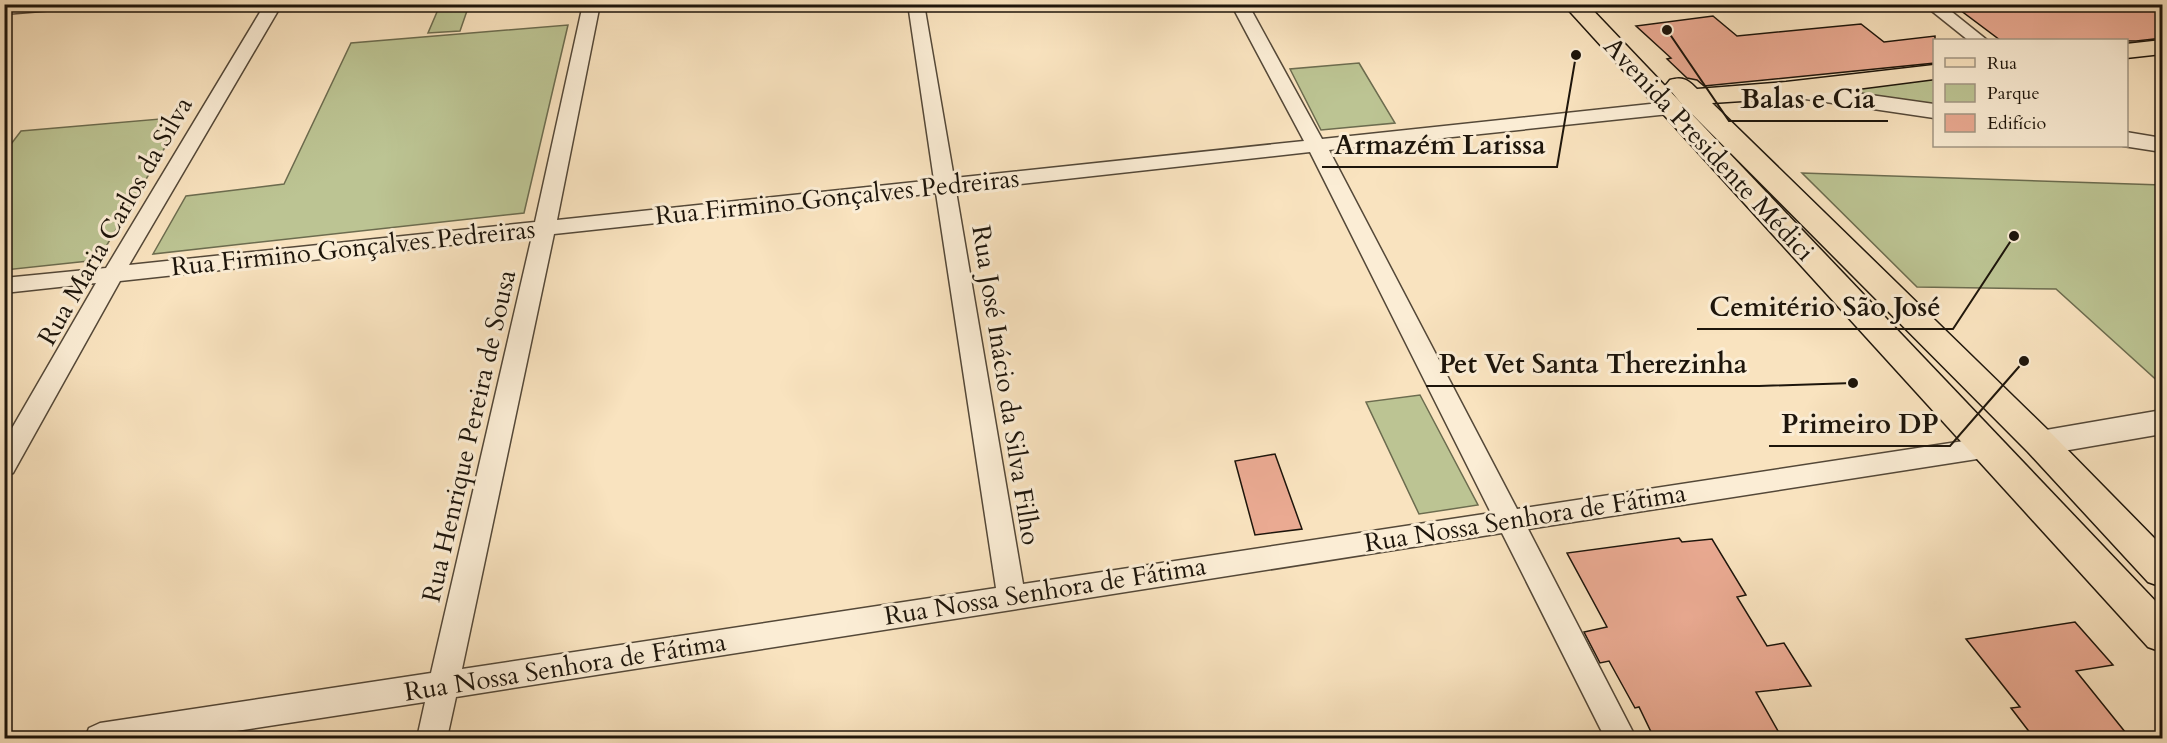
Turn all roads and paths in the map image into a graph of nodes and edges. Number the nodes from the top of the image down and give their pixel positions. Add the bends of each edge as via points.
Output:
1 (66, 4) edge
2 (274, 4) edge
3 (592, 4) edge
4 (916, 4) edge
5 (1239, 4) edge
6 (1575, 4) edge
7 (1931, 4) edge
8 (4, 9) edge
9 (1636, 38) dead end
10 (1977, 39) edge
11 (2163, 47) edge
12 (2128, 51) edge
13 (1933, 72) edge
14 (1786, 90) junction
15 (1679, 102) junction
16 (1933, 111) edge
17 (2128, 140) edge
18 (2163, 145) edge
19 (1317, 147) junction
20 (945, 186) junction
21 (545, 227) junction
22 (113, 274) junction
23 (4, 286) edge
24 (1915, 317) junction
25 (1872, 324) junction
26 (2163, 422) edge
27 (2040, 443) junction
28 (1990, 447) junction
29 (4, 466) edge
30 (1509, 520) junction
31 (2163, 571) edge
32 (1011, 596) junction
33 (2163, 635) edge
34 (442, 686) junction
35 (100, 738) edge
36 (432, 738) edge
37 (1621, 738) edge

1 - 8 street
2 - 22 street, Rua Maria Carlos da Silva
3 - 21 street, Rua Henrique Pereira de Sousa
4 - 20 street, Rua José Inácio da Silva Filho
5 - 19 street
6 - 15 main road, Avenida Presidente Médici
7 - 10 street
9 - 15 main road, Avenida Presidente Médici
11 - 12 main road
13 - 14 main road, Rua Firmino Gonçalves Pedreiras
14 - 15 main road, Rua Firmino Gonçalves Pedreiras
14 - 16 street
15 - 19 street, Rua Firmino Gonçalves Pedreiras
15 - 24 main road, Avenida Presidente Médici
15 - 25 main road, Avenida Presidente Médici
17 - 18 street
19 - 20 street, Rua Firmino Gonçalves Pedreiras
19 - 30 street
20 - 21 street, Rua Firmino Gonçalves Pedreiras
20 - 32 street, Rua José Inácio da Silva Filho
21 - 22 street, Rua Firmino Gonçalves Pedreiras
21 - 34 street, Rua Henrique Pereira de Sousa
22 - 23 street, Rua Firmino Gonçalves Pedreiras
22 - 29 street, Rua Maria Carlos da Silva
24 - 25 main road
24 - 27 main road, Avenida Presidente Médici
25 - 28 main road, Avenida Presidente Médici
26 - 27 street
27 - 31 main road, Avenida Presidente Médici
28 - 30 street, Rua Nossa Senhora de Fátima
28 - 33 main road, Avenida Presidente Médici
30 - 32 street, Rua Nossa Senhora de Fátima
30 - 37 street
32 - 34 street, Rua Nossa Senhora de Fátima
34 - 35 street, Rua Nossa Senhora de Fátima
34 - 36 street, Rua Henrique Pereira de Sousa

